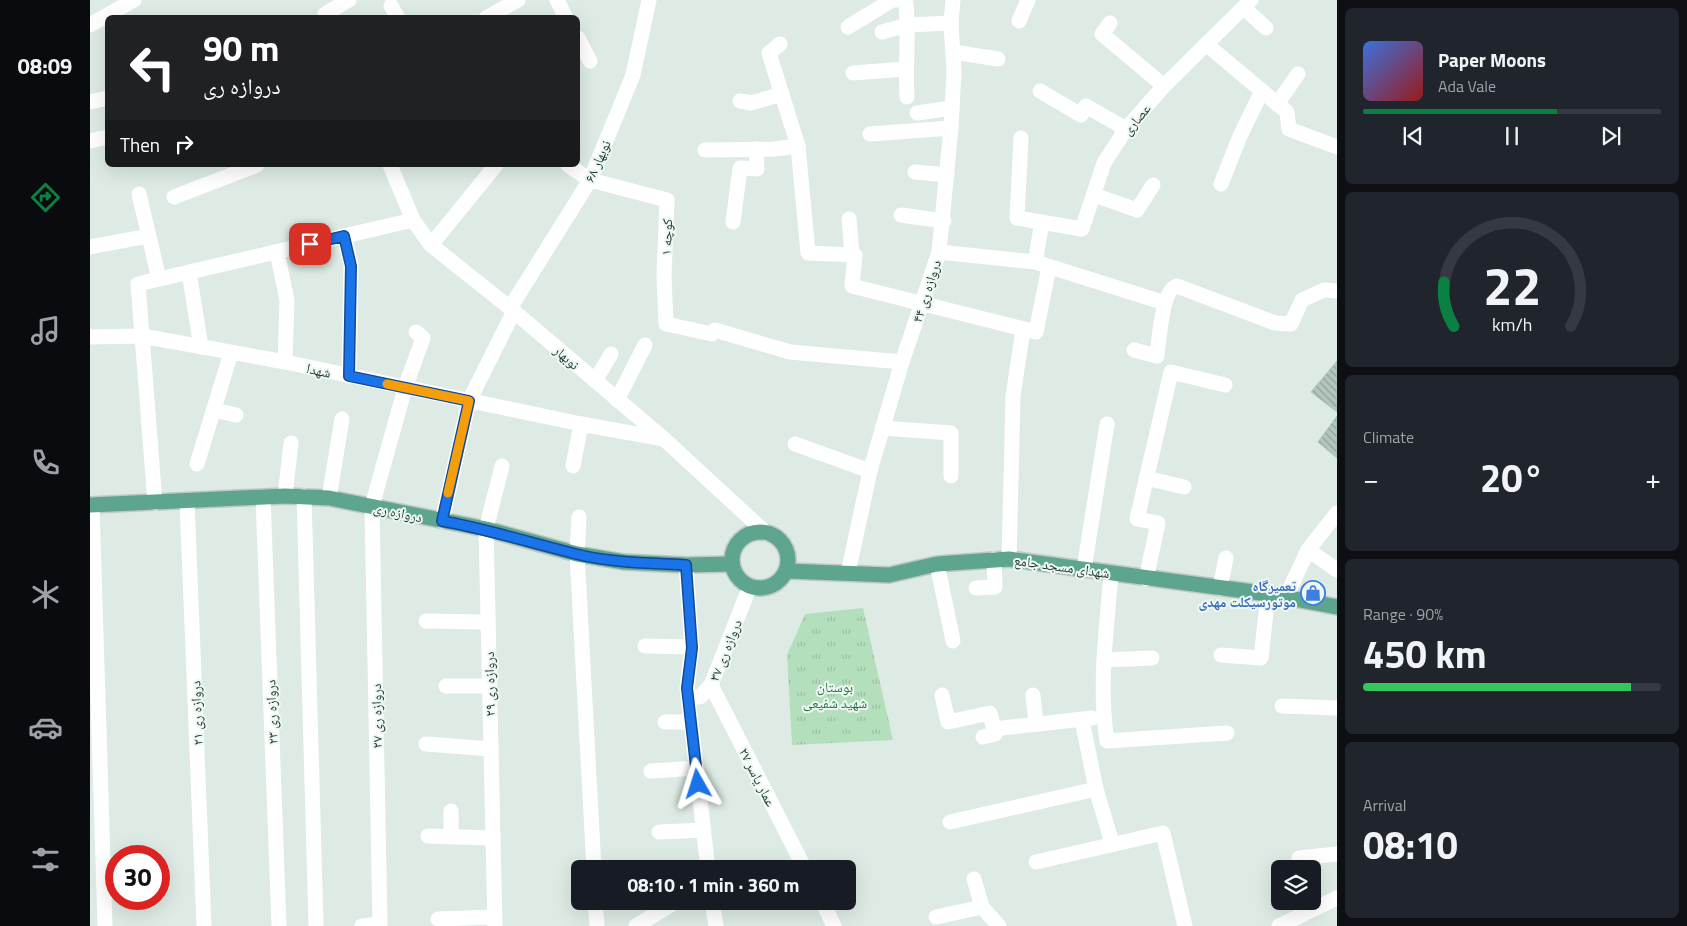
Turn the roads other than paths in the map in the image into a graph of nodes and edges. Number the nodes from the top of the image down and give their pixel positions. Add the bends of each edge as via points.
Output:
1 (134, 0) edge
2 (349, 0) edge
3 (518, 0) edge
4 (556, 0) edge
5 (649, 0) edge
6 (953, 0) edge
7 (1033, 1) edge
8 (1247, 4) edge
9 (323, 11) edge
10 (108, 15) edge
11 (491, 15) edge
12 (564, 15) edge
13 (105, 16) edge
14 (1019, 20) dead end
15 (951, 23) junction
16 (1110, 23) dead end
17 (90, 25) edge
18 (908, 25) junction
19 (848, 27) dead end
20 (1266, 28) dead end
21 (882, 32) dead end
22 (580, 42) edge
23 (780, 44) dead end
24 (1206, 44) junction
25 (953, 52) junction
26 (998, 59) dead end
27 (590, 61) dead end
28 (905, 70) junction
29 (852, 74) dead end
30 (1298, 74) dead end
31 (1164, 86) junction
32 (1040, 91) dead end
33 (1262, 91) junction
34 (782, 94) junction
35 (907, 97) dead end
36 (105, 99) edge
37 (740, 101) dead end
38 (90, 102) edge
39 (1277, 104) junction
40 (952, 108) junction
41 (917, 113) dead end
42 (951, 128) junction
43 (1126, 129) junction
44 (870, 134) dead end
45 (105, 138) edge
46 (1021, 138) dead end
47 (90, 141) edge
48 (798, 146) junction
49 (1337, 147) edge
50 (756, 149) junction
51 (705, 150) dead end
52 (252, 167) edge
53 (391, 167) edge
54 (494, 167) edge
55 (571, 167) edge
56 (914, 172) dead end
57 (947, 175) junction
58 (590, 180) junction
59 (1153, 184) dead end
60 (1221, 184) dead end
61 (139, 194) dead end
62 (1094, 196) junction
63 (174, 197) dead end
64 (901, 215) dead end
65 (849, 219) dead end
66 (413, 220) junction
67 (944, 221) junction
68 (733, 222) dead end
69 (1042, 222) junction
70 (149, 236) junction
71 (344, 236) junction
72 (431, 245) junction
73 (90, 247) edge
74 (277, 252) junction
75 (939, 252) junction
76 (852, 255) junction
77 (1042, 264) junction
78 (189, 272) junction
79 (159, 279) junction
80 (1337, 290) edge
81 (1165, 303) junction
82 (922, 305) junction
83 (512, 310) junction
84 (1029, 331) junction
85 (416, 332) dead end
86 (142, 336) junction
87 (90, 337) edge
88 (645, 345) dead end
89 (201, 347) junction
90 (1134, 350) dead end
91 (231, 352) junction
92 (611, 354) dead end
93 (285, 362) junction
94 (902, 362) junction
95 (349, 376) junction
96 (595, 381) junction
97 (1225, 385) dead end
98 (405, 388) junction
99 (617, 400) junction
100 (469, 401) junction
101 (215, 410) junction
102 (236, 415) dead end
103 (342, 419) dead end
104 (580, 424) junction
105 (1107, 424) dead end
106 (882, 428) junction
107 (664, 439) junction
108 (291, 443) dead end
109 (795, 444) dead end
110 (197, 464) dead end
111 (502, 466) dead end
112 (572, 466) dead end
113 (870, 471) junction
114 (951, 476) dead end
115 (1146, 478) junction
116 (1184, 487) dead end
117 (285, 496) junction
118 (304, 496) junction
119 (263, 497) junction
120 (329, 498) junction
121 (187, 501) junction
122 (155, 503) junction
123 (91, 505) edge
124 (372, 506) junction
125 (1337, 513) edge
126 (579, 517) dead end
127 (442, 521) junction
128 (486, 529) junction
129 (766, 533) junction
130 (1308, 550) junction
131 (577, 554) junction
132 (1226, 558) dead end
133 (994, 559) junction
134 (1009, 559) junction
135 (732, 564) junction
136 (937, 564) junction
137 (686, 565) junction
138 (1084, 569) junction
139 (1337, 570) edge
140 (787, 571) junction
141 (848, 573) junction
142 (1111, 573) junction
143 (1146, 578) junction
144 (750, 586) junction
145 (976, 588) dead end
146 (1220, 588) junction
147 (1268, 594) junction
148 (1286, 597) junction
149 (1337, 607) edge
150 (426, 621) dead end
151 (488, 622) junction
152 (954, 642) dead end
153 (645, 646) dead end
154 (692, 648) junction
155 (1221, 655) dead end
156 (1152, 658) dead end
157 (1104, 660) junction
158 (711, 685) junction
159 (446, 686) dead end
160 (489, 686) junction
161 (688, 694) junction
162 (942, 695) dead end
163 (1033, 695) dead end
164 (1282, 706) dead end
165 (1337, 708) edge
166 (1104, 716) junction
167 (1082, 720) junction
168 (666, 722) dead end
169 (691, 722) junction
170 (1036, 724) junction
171 (1227, 733) dead end
172 (426, 744) dead end
173 (491, 748) junction
174 (696, 768) junction
175 (651, 771) dead end
176 (1096, 788) junction
177 (452, 811) dead end
178 (950, 822) dead end
179 (704, 830) junction
180 (659, 832) dead end
181 (428, 836) dead end
182 (451, 837) junction
183 (493, 838) junction
184 (1112, 843) junction
185 (1337, 854) edge
186 (1299, 858) dead end
187 (594, 860) edge
188 (707, 860) edge
189 (800, 860) edge
190 (1036, 862) dead end
191 (974, 879) dead end
192 (1337, 898) edge
193 (982, 907) junction
194 (595, 910) edge
195 (662, 910) edge
196 (713, 910) edge
197 (826, 910) edge
198 (936, 917) dead end
199 (438, 919) dead end
200 (495, 921) edge
201 (1299, 922) edge
202 (380, 925) edge
203 (105, 926) edge
204 (204, 926) edge
205 (279, 926) edge
206 (316, 926) edge
207 (362, 926) edge
208 (596, 926) edge
209 (636, 926) edge
210 (716, 926) edge
211 (834, 926) edge
212 (999, 926) edge
213 (1184, 926) edge
214 (1279, 926) edge

1 - 10 street
2 - 9 street
3 - 11 street
4 - 12 street
5 - 58 street, نوبهار ۶۸ via 633,75
6 - 15 street, دروازه ری ۴۴
7 - 14 street
8 - 20 street
8 - 24 street, عصاری
13 - 17 street
15 - 18 street
15 - 25 street, دروازه ری ۴۴
16 - 31 street via 1102,34
18 - 19 street via 906,4 892,0
18 - 21 street
18 - 28 street
22 - 27 street
23 - 34 street via 769,53
24 - 31 street, عصاری
24 - 33 street
25 - 26 street
25 - 40 street, دروازه ری ۴۴
28 - 29 street
28 - 35 street
30 - 39 street
31 - 43 street, عصاری
32 - 43 street via 1081,114 1086,106
33 - 39 street
33 - 60 street
34 - 37 street via 751,103
34 - 48 street
36 - 38 street
39 - 49 street via 1287,112 1289,129
40 - 41 street
40 - 42 street, دروازه ری ۴۴
42 - 44 street
42 - 57 street, دروازه ری ۴۴
43 - 62 street, عصاری via 1104,163
45 - 47 street
46 - 69 street via 1017,218
48 - 50 street
48 - 76 street via 808,253
50 - 51 street
50 - 68 street via 757,169 740,168
52 - 63 street
53 - 66 street, نوبهار
54 - 72 street
55 - 58 street
56 - 57 street
57 - 67 street, دروازه ری ۴۴
58 - 83 street, نوبهار ۶۸
58 - 94 street, کوچه ۱ via 667,200 666,324 712,334 715,330 790,352
59 - 62 street via 1137,210
61 - 70 street
62 - 69 street, عصاری via 1082,229
64 - 67 street
65 - 76 street
66 - 71 street
66 - 72 street, نوبهار
67 - 75 street, دروازه ری ۴۴
69 - 77 street
70 - 73 street
70 - 79 street
71 - 74 street
71 - 95 street via 358,265
72 - 83 street, نوبهار
74 - 78 street
74 - 93 street via 287,300
75 - 77 street
75 - 82 street, دروازه ری ۴۴
76 - 82 street via 855,255 852,286
77 - 81 street
77 - 84 street
78 - 79 street
78 - 89 street
79 - 86 street via 138,284
80 - 81 street via 1324,290 1302,300 1291,324 1275,323 1178,286 1170,290
81 - 90 street via 1157,356
82 - 84 street
82 - 94 street, دروازه ری ۴۴
83 - 96 street, نوبهار
83 - 100 street, نوبهار ۶۸
84 - 134 street via 1013,396
85 - 98 street, دروازه ری ۲۷ via 423,338
86 - 87 street, شهدا
86 - 89 street, شهدا
86 - 122 street
88 - 99 street
89 - 91 street, شهدا
91 - 93 street, شهدا
91 - 101 street
92 - 96 street
93 - 95 street, شهدا
94 - 106 street, دروازه ری ۴۴
95 - 98 street, شهدا
96 - 99 street, نوبهار
97 - 115 street via 1171,372
98 - 100 street, شهدا
98 - 124 street, دروازه ری ۲۷
99 - 107 street, نوبهار
100 - 104 street, شهدا
100 - 127 street, نوبهار ۶۸
101 - 102 street
101 - 110 street
103 - 120 street
104 - 107 street, شهدا
104 - 112 street
105 - 138 street
106 - 113 street, دروازه ری ۴۴
106 - 114 street via 951,433
107 - 129 street, نوبهار
108 - 117 street
109 - 113 street
111 - 128 street, دروازه ری ۲۹
113 - 141 street, دروازه ری ۴۴
115 - 116 street
115 - 143 street via 1137,519 1158,523
117 - 118 main road, دروازه ری
117 - 119 main road, دروازه ری
118 - 120 main road, دروازه ری
118 - 206 street
119 - 121 main road, دروازه ری
119 - 205 street, دروازه ری ۲۳
120 - 124 main road, دروازه ری
121 - 122 main road, دروازه ری
121 - 204 street, دروازه ری ۲۱
122 - 123 main road, دروازه ری
123 - 203 street
124 - 127 main road, دروازه ری
124 - 202 street, دروازه ری ۲۷
125 - 130 street
126 - 131 street
127 - 128 main road, دروازه ری
128 - 131 main road, دروازه ری
128 - 151 street, دروازه ری ۲۹
129 - 135 main road via 753,533 741,539 734,550
129 - 140 main road via 785,547 789,559
130 - 139 street
130 - 148 street
131 - 137 main road, دروازه ری via 624,562
131 - 187 street
132 - 146 street
133 - 134 main road, شهدای مسجد جامع
133 - 136 main road, شهدای مسجد جامع
133 - 145 street via 995,587
134 - 138 main road, شهدای مسجد جامع
135 - 137 main road, دروازه ری
135 - 144 main road via 741,581
136 - 141 main road, شهدای مسجد جامع via 889,575
136 - 152 street
137 - 154 street
138 - 142 main road, شهدای مسجد جامع
140 - 141 main road, شهدای مسجد جامع
140 - 144 main road via 772,586
142 - 143 main road, شهدای مسجد جامع
142 - 157 street
143 - 146 main road, شهدای مسجد جامع
144 - 158 street, دروازه ری ۳۷
146 - 147 main road, شهدای مسجد جامع
147 - 148 main road, شهدای مسجد جامع
147 - 155 street via 1261,658
148 - 149 main road, شهدای مسجد جامع
150 - 151 street
151 - 160 street, دروازه ری ۲۹
153 - 154 street
154 - 161 street
156 - 157 street
157 - 166 street
158 - 161 street, دروازه ری ۳۷ via 700,697
158 - 189 street, عمار یاسر ۲۷
159 - 160 street
160 - 173 street, دروازه ری ۲۹
161 - 169 street
162 - 170 street via 948,722 990,713 988,733
163 - 170 street
164 - 165 street
166 - 167 street
166 - 171 street via 1108,741
167 - 170 street
167 - 176 street
168 - 169 street
169 - 174 street
172 - 173 street
173 - 183 street, دروازه ری ۲۹
174 - 175 street
174 - 179 street
176 - 178 street
176 - 184 street
177 - 182 street
179 - 180 street
179 - 188 street
181 - 182 street
182 - 183 street
183 - 200 street, دروازه ری ۲۹
184 - 190 street
184 - 213 street via 1163,833
185 - 186 street
191 - 193 street
192 - 201 street
193 - 198 street
193 - 212 street
194 - 208 street
195 - 209 street
196 - 210 street
197 - 211 street
199 - 200 street
201 - 214 street
202 - 207 street

